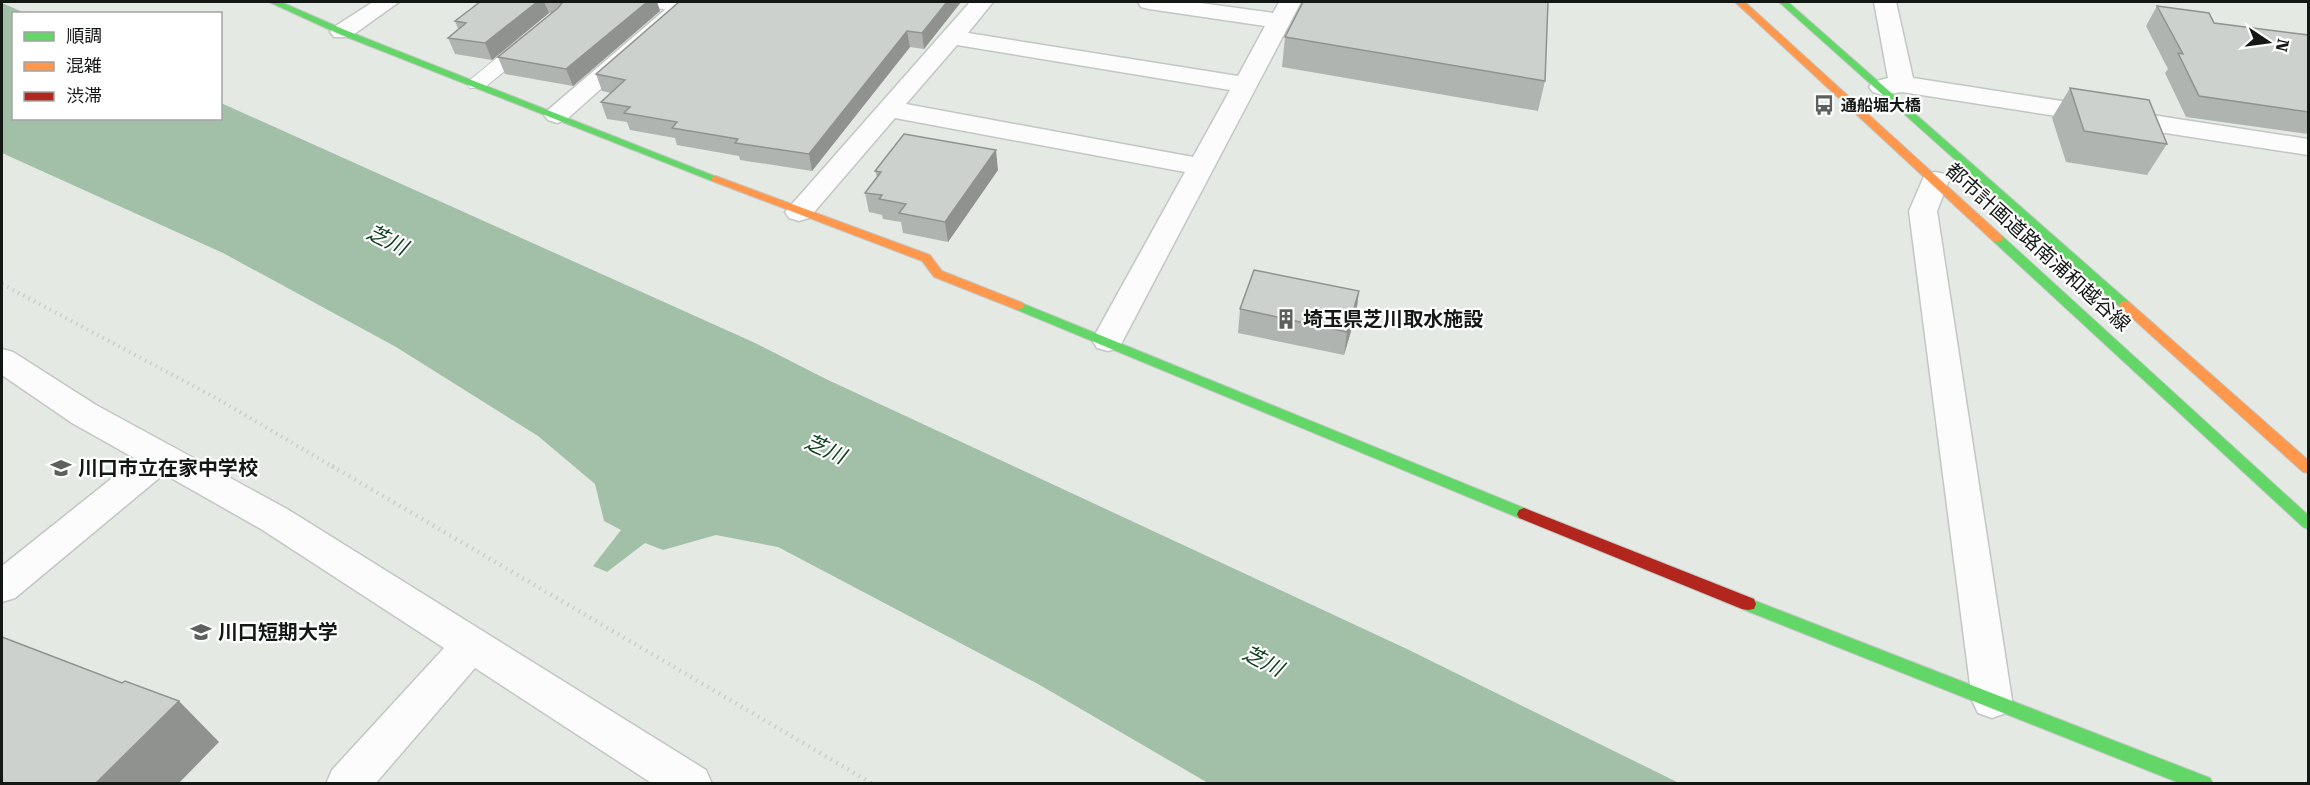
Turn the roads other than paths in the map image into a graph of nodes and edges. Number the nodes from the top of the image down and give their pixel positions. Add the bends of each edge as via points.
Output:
1 (274, 2) edge
2 (388, 2) edge
3 (650, 2) edge
4 (982, 2) edge
5 (1149, 2) edge
6 (1740, 2) edge
7 (1783, 2) edge
8 (1885, 2) edge
9 (684, 4) edge
10 (1285, 11) edge
11 (342, 32) junction
12 (538, 34) edge
13 (951, 37) junction
14 (477, 84) junction
15 (1245, 86) junction
16 (1891, 86) junction
17 (889, 109) junction
18 (557, 115) junction
19 (2308, 147) edge
20 (1202, 167) junction
21 (1935, 180) junction
22 (799, 212) junction
23 (1108, 339) junction
24 (2, 360) edge
25 (162, 457) junction
26 (2308, 468) edge
27 (2308, 523) edge
28 (2, 587) edge
29 (471, 645) junction
30 (1992, 700) junction
31 (347, 783) edge
32 (691, 783) edge
33 (2204, 783) edge

1 - 11 street
2 - 11 street
3 - 9 lane
4 - 13 street
5 - 10 street
6 - 21 street, 都市計画道路南浦和越谷線
7 - 16 street, 都市計画道路南浦和越谷線
8 - 16 street
9 - 18 street
10 - 15 street
11 - 14 street
12 - 14 lane
13 - 15 street
13 - 17 street
14 - 18 street
15 - 20 street
16 - 19 street
16 - 26 street, 都市計画道路南浦和越谷線 via 2107,289
17 - 20 street
17 - 22 street
18 - 22 street
20 - 23 street
21 - 27 street, 都市計画道路南浦和越谷線
21 - 30 street via 1923,211
22 - 23 street via 926,258 938,274
23 - 30 street via 1595,544
24 - 25 street via 84,414
25 - 28 street
25 - 29 street via 274,519
29 - 31 street
29 - 32 street
30 - 33 street

